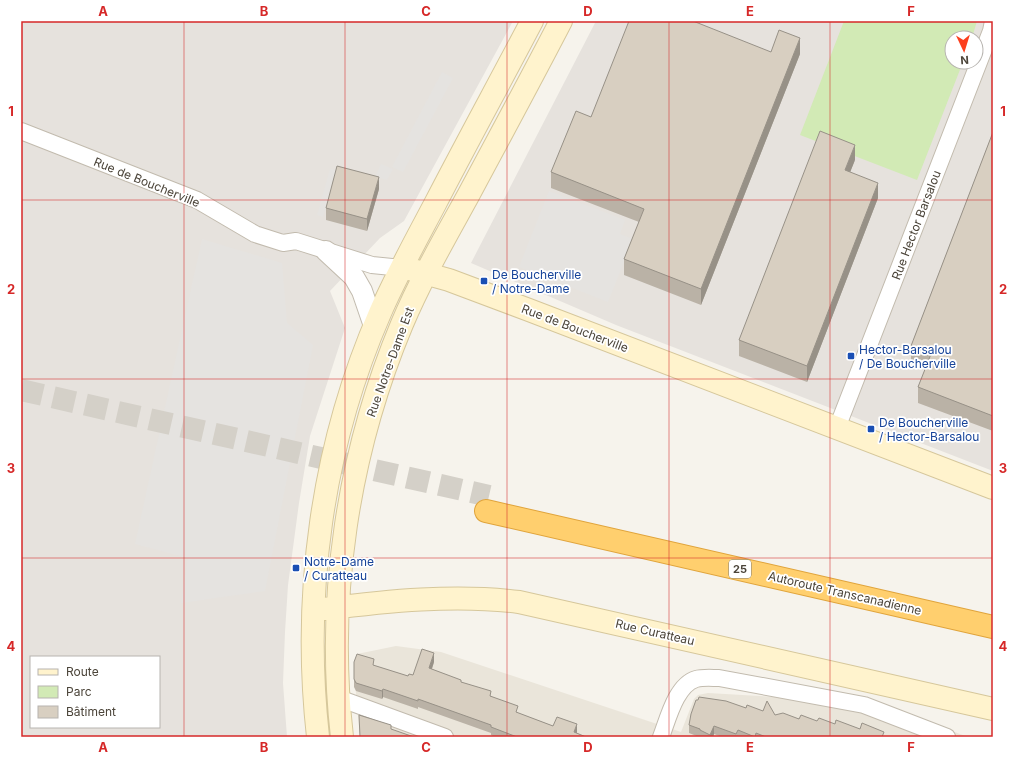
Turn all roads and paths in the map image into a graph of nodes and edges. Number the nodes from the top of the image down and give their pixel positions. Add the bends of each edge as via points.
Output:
1 (532, 21) edge
2 (561, 21) edge
3 (993, 21) edge
4 (21, 131) edge
5 (326, 251) junction
6 (402, 268) junction
7 (426, 273) junction
8 (374, 326) junction
9 (837, 428) junction
10 (993, 488) edge
11 (337, 607) junction
12 (313, 611) junction
13 (993, 612) edge
14 (993, 627) edge
15 (337, 689) junction
16 (993, 709) edge
17 (318, 737) edge
18 (342, 737) edge
19 (445, 737) edge
20 (661, 737) edge
21 (946, 737) edge

1 - 6 main road, Rue Notre-Dame Est
2 - 7 main road, Rue Notre-Dame Est
3 - 9 street, Rue Hector Barsalou
4 - 5 street, Rue de Boucherville via 197,200 255,234 283,243 296,241
5 - 6 street, Rue de Boucherville via 372,265
5 - 8 street via 354,277 362,291
6 - 7 main road, Rue de Boucherville
6 - 8 main road, Rue Notre-Dame Est
7 - 9 main road, Rue de Boucherville
7 - 11 main road, Rue Notre-Dame Est via 394,345 374,400 362,444 348,512
8 - 12 main road, Rue Notre-Dame Est via 349,397 334,453 319,536
9 - 10 main road, Rue de Boucherville
11 - 12 main road, Rue Curatteau
11 - 15 main road, Rue Notre-Dame Est
11 - 16 main road, Rue Curatteau via 450,598 518,602
12 - 17 main road, Rue Notre-Dame Est
13 - 14 highway, Autoroute Transcanadienne / 25 via 487,504
15 - 18 main road, Rue Notre-Dame Est
15 - 19 street via 344,700
20 - 21 street via 682,689 698,678 719,678 864,706

